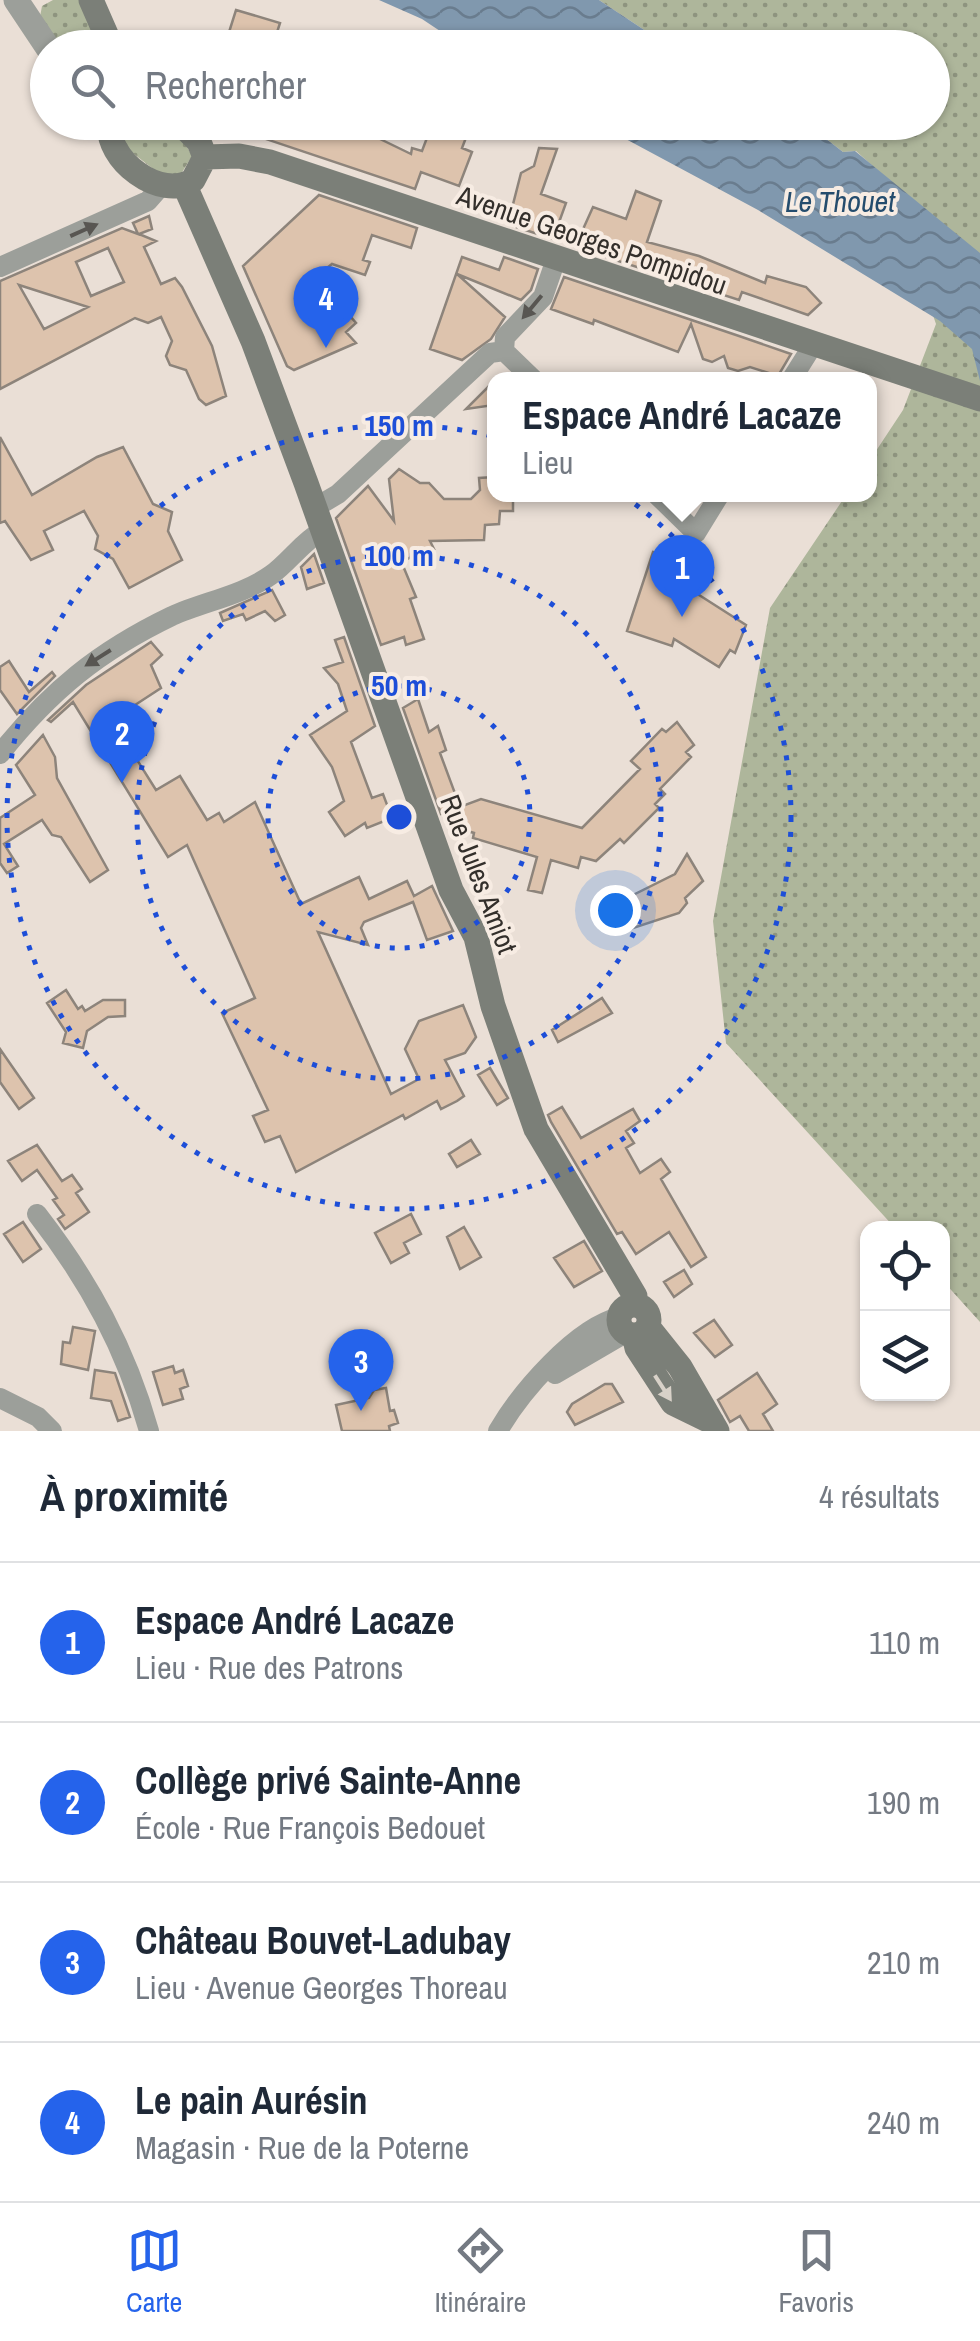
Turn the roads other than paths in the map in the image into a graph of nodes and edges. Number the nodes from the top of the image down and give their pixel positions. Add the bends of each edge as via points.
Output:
1 (16, 0) edge
2 (91, 0) edge
3 (36, 30) edge
4 (104, 30) edge
5 (111, 140) edge
6 (197, 140) edge
7 (205, 157) junction
8 (174, 185) junction
9 (556, 259) junction
10 (0, 267) edge
11 (813, 345) junction
12 (504, 351) junction
13 (526, 372) edge
14 (796, 372) edge
15 (969, 396) edge
16 (664, 502) edge
17 (715, 502) edge
18 (320, 519) junction
19 (0, 754) edge
20 (37, 1214) dead end
21 (633, 1323) junction
22 (0, 1398) edge
23 (715, 1426) edge
24 (52, 1431) edge
25 (149, 1431) edge
26 (498, 1431) edge

1 - 3 street
2 - 4 main road
5 - 8 main road via 120,159
6 - 7 main road
7 - 8 main road via 199,173
7 - 9 main road, Avenue Georges Pompidou via 270,162
10 -> 8 street
8 - 18 main road, Rue Jules Amiot via 252,341
9 - 11 main road, Avenue Georges Pompidou
9 -> 12 street via 542,297 504,337
11 - 14 street
11 - 15 main road, Avenue Georges Pompidou
12 - 13 street
12 - 18 street via 490,353 338,494
16 - 17 street via 696,532
18 -> 19 street via 270,576 89,661
18 - 21 main road, Rue Jules Amiot via 451,890 476,937 528,1108 635,1296
20 - 25 street via 116,1334
21 - 23 main road, Rue Jules Amiot via 680,1367
21 - 26 street via 588,1331 534,1381
22 - 24 street

